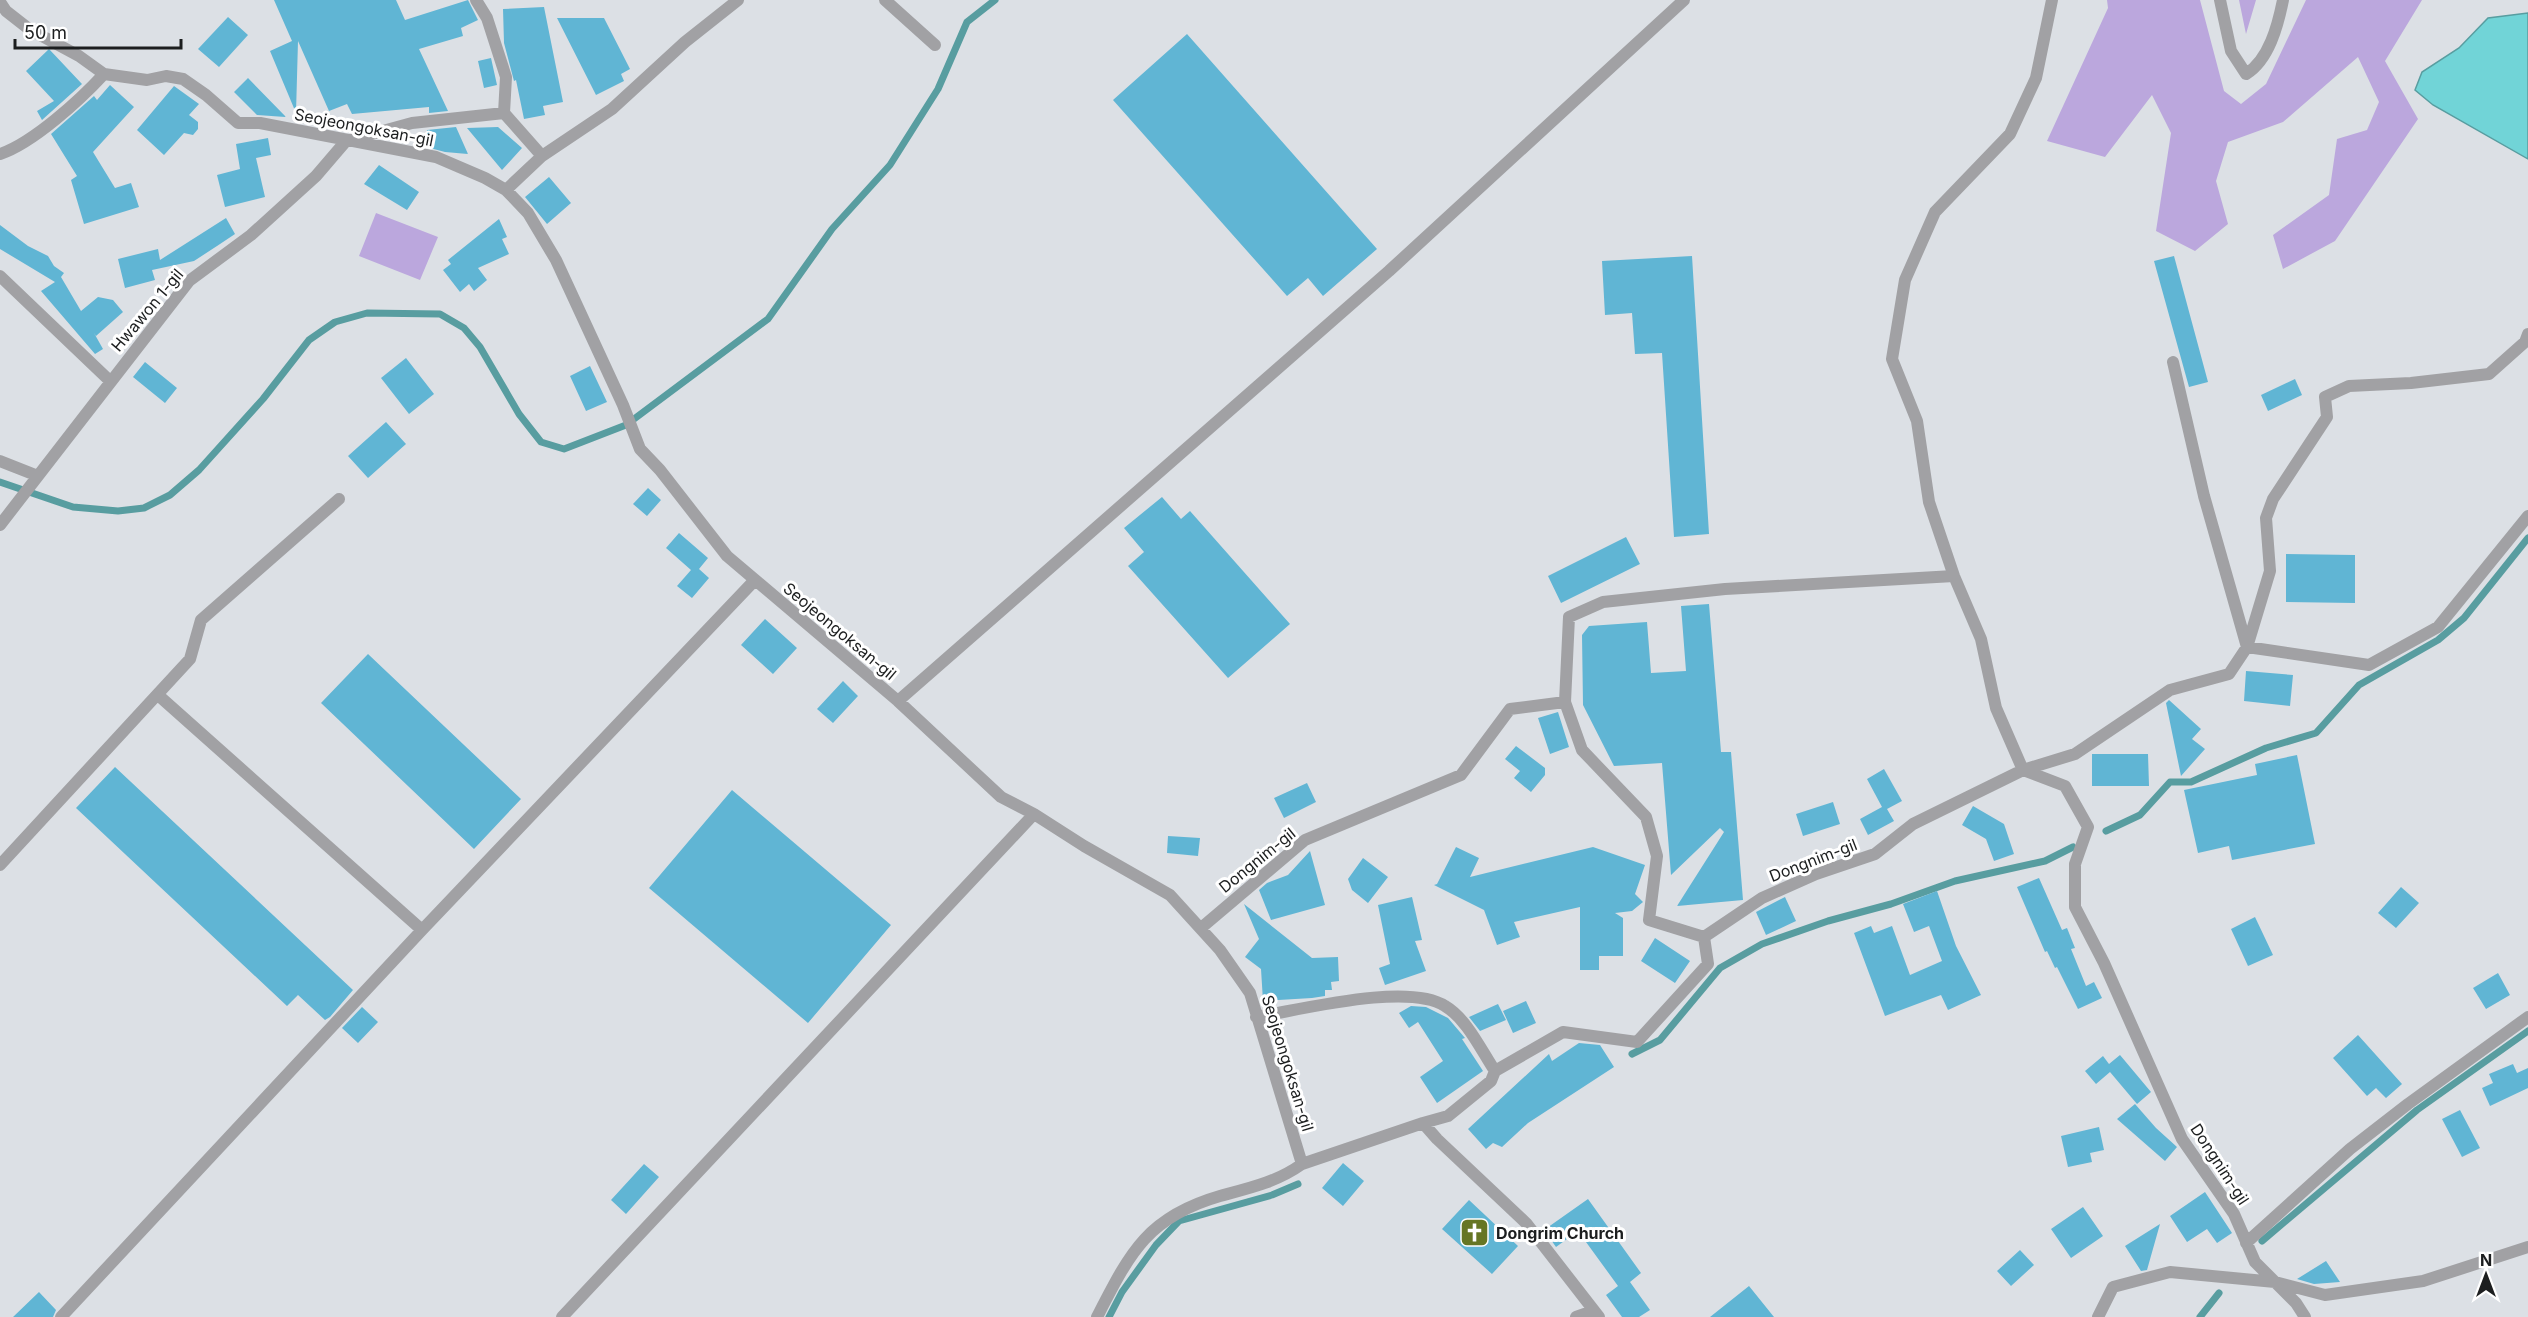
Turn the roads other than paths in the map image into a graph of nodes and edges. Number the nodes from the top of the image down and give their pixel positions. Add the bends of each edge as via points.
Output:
1 (476, 0) edge
2 (738, 0) edge
3 (885, 0) edge
4 (1684, 0) edge
5 (2052, 0) edge
6 (2220, 0) edge
7 (2283, 0) edge
8 (0, 2) edge
9 (935, 45) dead end
10 (104, 74) junction
11 (504, 113) junction
12 (346, 141) junction
13 (0, 154) edge
14 (542, 156) junction
15 (506, 190) junction
16 (0, 276) edge
17 (2528, 334) edge
18 (2173, 362) dead end
19 (110, 381) junction
20 (0, 461) edge
21 (38, 476) junction
22 (339, 499) dead end
23 (2528, 516) edge
24 (0, 525) edge
25 (1954, 576) junction
26 (754, 581) junction
27 (2247, 647) junction
28 (158, 695) junction
29 (897, 701) junction
30 (1565, 702) junction
31 (2023, 770) junction
32 (1034, 814) junction
33 (0, 865) edge
34 (1201, 928) junction
35 (422, 930) junction
36 (1704, 937) junction
37 (1256, 1017) junction
38 (2528, 1017) edge
39 (1496, 1071) junction
40 (1423, 1123) junction
41 (1302, 1164) junction
42 (2246, 1243) junction
43 (2528, 1247) edge
44 (2275, 1282) junction
45 (1596, 1314) edge
46 (62, 1317) edge
47 (562, 1317) edge
48 (1096, 1317) edge
49 (1576, 1317) edge
50 (2098, 1317) edge
51 (2305, 1317) edge

1 - 11 lane via 487,18 506,77
2 - 14 lane via 685,42 612,110
3 - 9 lane
4 - 29 lane via 1389,271
5 - 25 lane via 2036,78 2010,134 1935,212 1905,280 1892,359 1917,421 1929,502
6 - 7 lane via 2231,51 2246,74 2257,68 2278,26
8 - 10 lane, Seojeongoksan-gil via 29,29
10 - 12 lane, Seojeongoksan-gil via 147,80 166,76 183,79 238,123 260,123
10 - 13 lane via 66,110
11 - 12 lane via 412,123
11 - 14 lane
12 - 15 lane, Seojeongoksan-gil via 436,157
12 - 19 lane, Hwawon 1-gil via 316,176 251,235 189,281
14 - 15 lane
15 - 26 lane, Seojeongoksan-gil via 528,213 556,260 640,449 727,556
16 - 19 lane
17 - 27 lane via 2525,342 2489,374 2349,386 2325,398 2327,417 2273,499 2266,518 2270,571
18 - 27 lane via 2204,496
19 - 21 lane, Hwawon 1-gil
20 - 21 lane
21 - 24 lane, Hwawon 1-gil
22 - 28 lane via 201,620 190,658
23 - 27 lane via 2438,627 2369,665
25 - 30 lane via 1725,589 1603,602 1569,617
25 - 31 lane via 1981,639 1996,708
26 - 29 lane, Seojeongoksan-gil
26 - 35 lane
27 - 31 lane via 2229,674 2170,690 2075,754
28 - 33 lane
28 - 35 lane
29 - 32 lane, Seojeongoksan-gil via 1001,797
30 - 34 lane, Dongnim-gil via 1510,709 1461,775 1305,840
30 - 36 lane via 1582,750 1646,817 1657,856 1649,920
31 - 36 lane, Dongnim-gil via 1913,824 1875,854 1762,898
31 - 42 lane, Dongnim-gil via 2065,786 2088,827 2075,864 2075,908 2104,963 2182,1139 2234,1214
32 - 34 lane, Seojeongoksan-gil via 1170,895
32 - 47 lane
34 - 37 lane, Seojeongoksan-gil via 1250,993
35 - 46 lane
36 - 39 lane via 1708,964 1637,1042 1563,1032
37 - 39 lane via 1410,995 1445,1005 1462,1022
37 - 41 lane, Seojeongoksan-gil
38 - 42 lane via 2350,1149
39 - 40 lane via 1491,1081 1448,1116
40 - 41 lane
40 - 45 lane via 1526,1223
41 - 48 lane via 1281,1179 1176,1213 1144,1237
42 - 44 lane, Dongnim-gil via 2254,1262
43 - 44 lane via 2423,1281 2325,1295
44 - 50 lane via 2170,1272 2113,1287
44 - 51 lane, Dongnim-gil
45 - 49 lane

